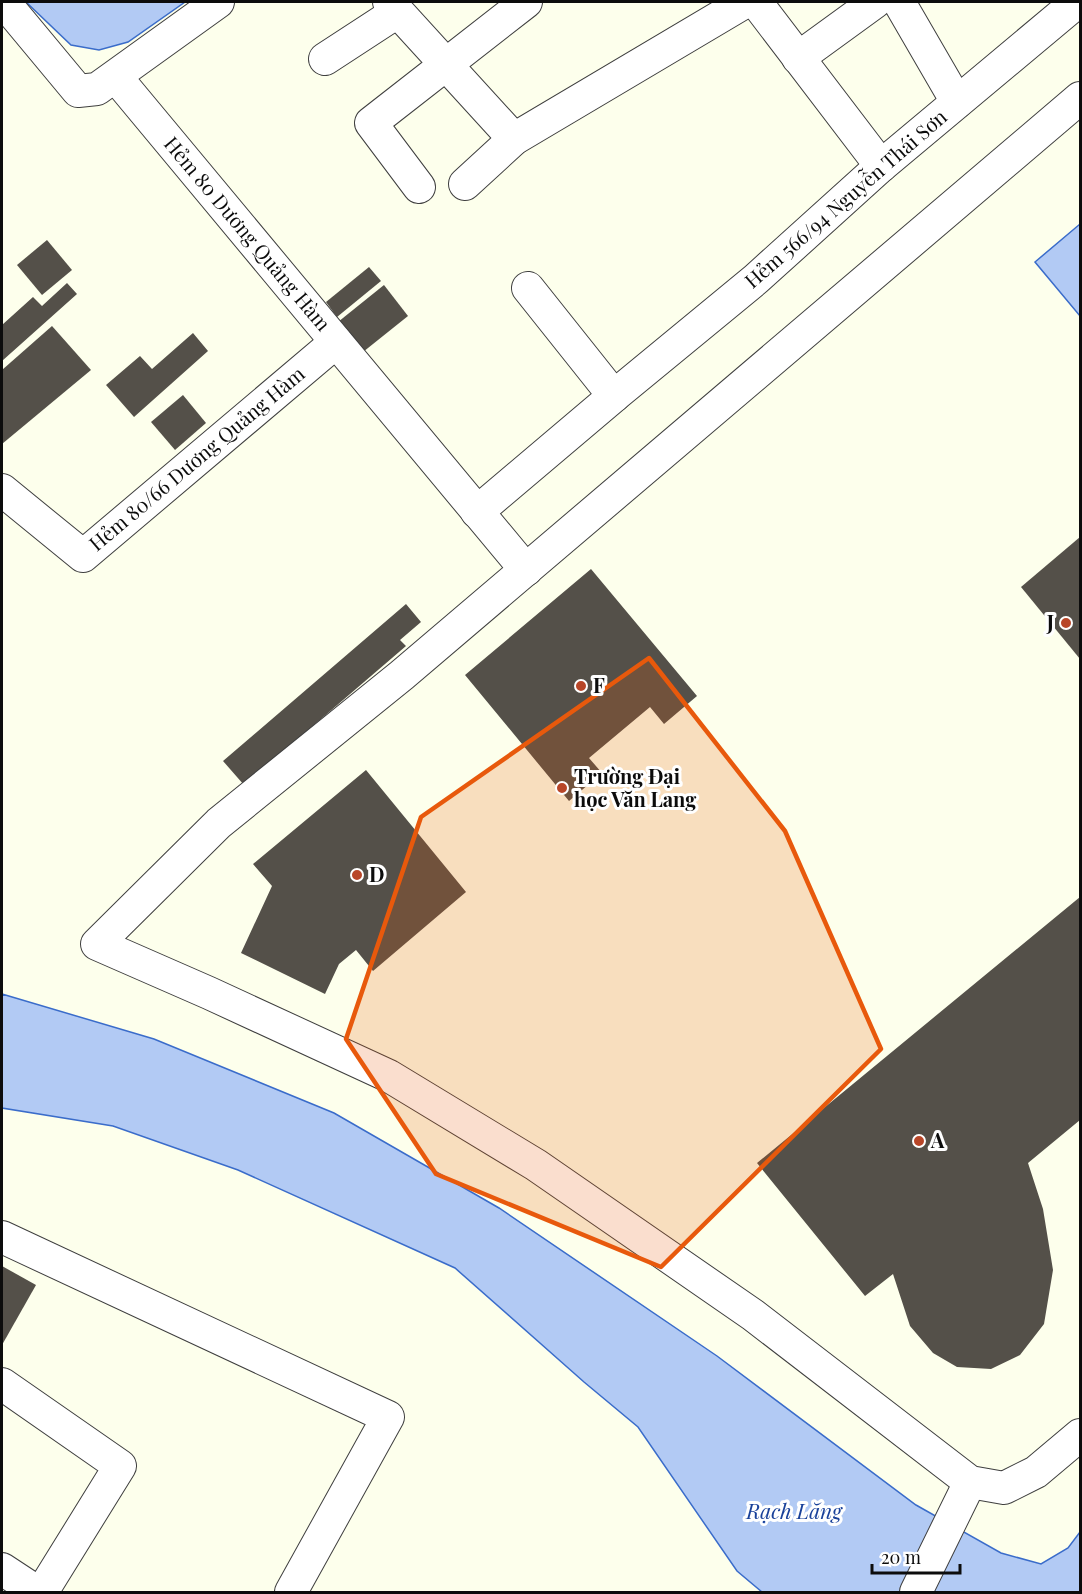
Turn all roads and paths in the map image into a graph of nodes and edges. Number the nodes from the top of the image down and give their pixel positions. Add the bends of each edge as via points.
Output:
1 (4, 2) edge
2 (218, 2) edge
3 (526, 2) edge
4 (745, 2) edge
5 (756, 2) edge
6 (875, 2) edge
7 (899, 2) edge
8 (1066, 5) edge
9 (393, 7) edge
10 (798, 58) junction
11 (325, 59) dead end
12 (446, 66) junction
13 (116, 77) junction
14 (1080, 98) edge
15 (957, 102) junction
16 (514, 140) junction
17 (881, 166) junction
18 (465, 184) dead end
19 (419, 187) dead end
20 (528, 288) dead end
21 (336, 342) junction
22 (614, 396) junction
23 (2, 490) edge
24 (477, 512) junction
25 (526, 570) junction
26 (2, 1237) edge
27 (2, 1384) edge
28 (1080, 1435) edge
29 (970, 1482) junction
30 (2, 1569) edge
31 (37, 1593) edge
32 (42, 1593) edge
33 (291, 1593) edge
34 (916, 1593) edge

1 - 13 street via 78,91 97,89
2 - 13 street
3 - 12 street
4 - 16 street
5 - 10 street
6 - 10 street
7 - 15 street
8 - 15 street, Hẻm 566/94 Nguyễn Thái Sơn
9 - 11 street
9 - 12 street
10 - 17 street
12 - 16 street
12 - 19 street via 371,123
13 - 21 street, Hẻm 80 Dương Quảng Hàm
14 - 25 street
15 - 17 street, Hẻm 566/94 Nguyễn Thái Sơn
16 - 18 street
17 - 22 street, Hẻm 566/94 Nguyễn Thái Sơn via 756,279
20 - 22 street
21 - 23 street, Hẻm 80/66 Dương Quảng Hàm via 83,556
21 - 24 street, Hẻm 80 Dương Quảng Hàm
22 - 24 street, Hẻm 566/94 Nguyễn Thái Sơn
24 - 25 street, Hẻm 80 Dương Quảng Hàm
25 - 29 street via 219,823 97,944 389,1076 536,1165 753,1315
26 - 33 street via 387,1417
27 - 32 street via 120,1466
28 - 29 street via 1036,1472 1004,1488
29 - 34 street
30 - 31 street

